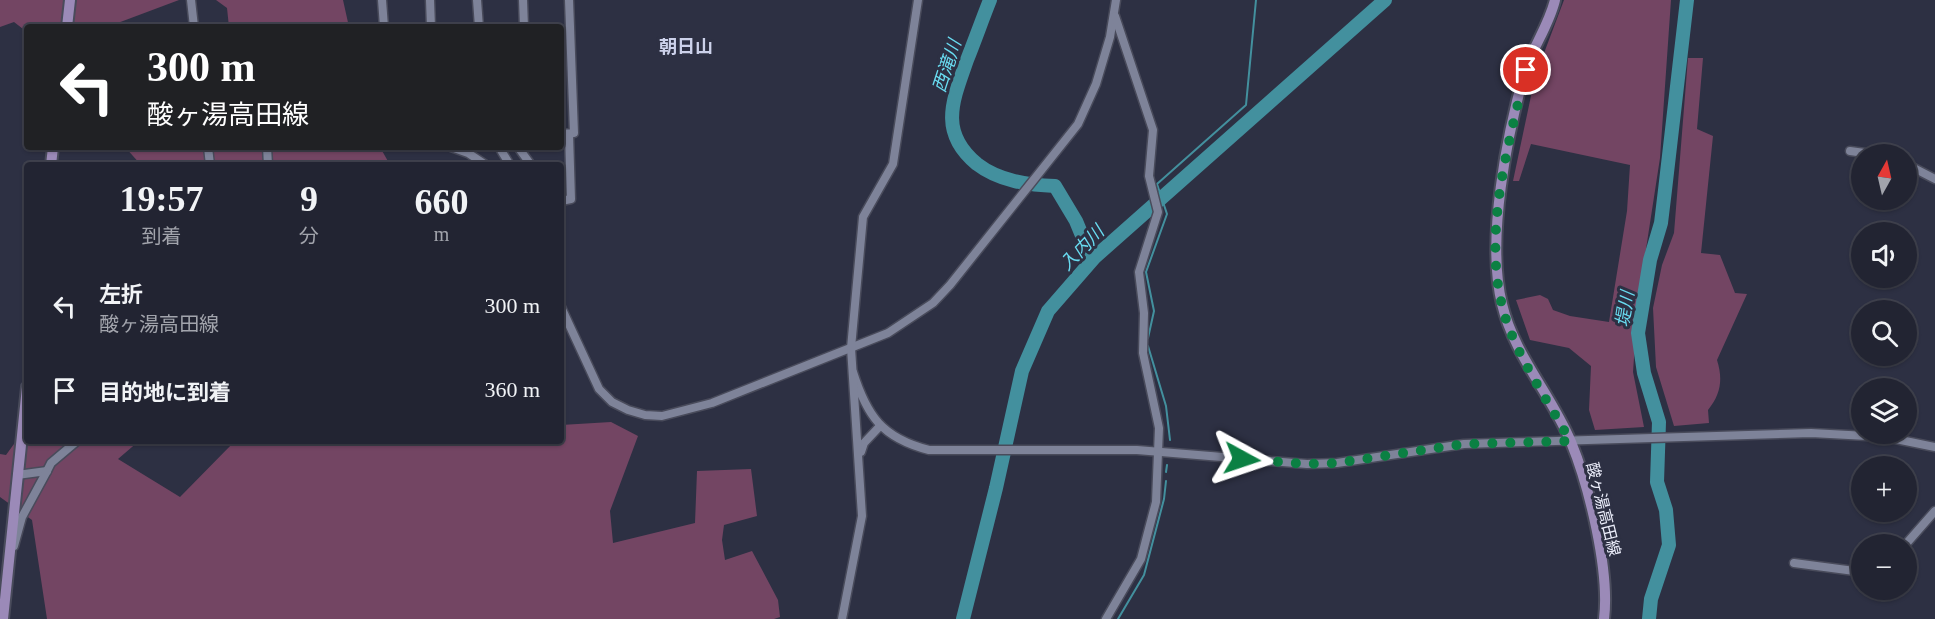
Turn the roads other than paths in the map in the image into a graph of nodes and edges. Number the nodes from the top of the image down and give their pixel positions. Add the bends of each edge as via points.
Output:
1 (70, 0) edge
2 (191, 0) edge
3 (382, 0) edge
4 (430, 0) edge
5 (477, 0) edge
6 (523, 0) edge
7 (569, 0) edge
8 (918, 0) edge
9 (1116, 0) edge
10 (1555, 0) edge
11 (1115, 13) junction
12 (67, 24) edge
13 (194, 24) edge
14 (384, 24) edge
15 (431, 24) edge
16 (479, 24) edge
17 (524, 24) edge
18 (566, 28) edge
19 (565, 134) edge
20 (460, 150) edge
21 (482, 162) edge
22 (1917, 169) edge
23 (1935, 178) edge
24 (564, 200) edge
25 (564, 313) edge
26 (851, 348) junction
27 (853, 372) junction
28 (24, 413) edge
29 (880, 426) junction
30 (1570, 441) junction
31 (74, 444) edge
32 (1935, 447) edge
33 (1159, 452) junction
34 (859, 458) junction
35 (47, 471) junction
36 (17, 475) junction
37 (1935, 511) edge
38 (1915, 534) edge
39 (1794, 563) dead end
40 (8, 564) junction
41 (1851, 571) edge
42 (3, 619) edge
43 (842, 619) edge
44 (1106, 619) edge
45 (1604, 619) edge

1 - 12 main road
2 - 13 street
3 - 14 street
4 - 15 street
5 - 16 street
6 - 17 street
7 - 18 street
8 - 26 street via 893,164 863,217
9 - 11 street
10 - 30 main road, 酸ヶ湯高田線 via 1526,70 1501,191 1496,251 1498,282 1509,326
11 - 26 street via 1088,104 1078,124 1025,193 933,303 888,333
11 - 33 street via 1153,130 1149,176 1158,212 1139,272 1143,353 1159,428
18 - 19 street via 574,132
19 - 24 street via 571,199
20 - 21 street
22 - 23 street
25 - 26 street via 599,389 620,406 645,416 688,411
26 - 27 street
27 - 29 street via 866,408
27 - 34 street
28 - 36 main road
29 - 33 street via 902,442 929,450
29 - 34 street via 864,443
30 - 32 street via 1828,433 1886,437
30 - 33 street via 1464,444 1348,462 1307,464
30 - 45 main road, 酸ヶ湯高田線 via 1601,554
31 - 35 street
33 - 44 street via 1155,502 1141,559
34 - 43 street via 862,516
35 - 36 street
35 - 40 street via 22,517
36 - 40 main road
37 - 38 street
39 - 41 street
40 - 42 main road

